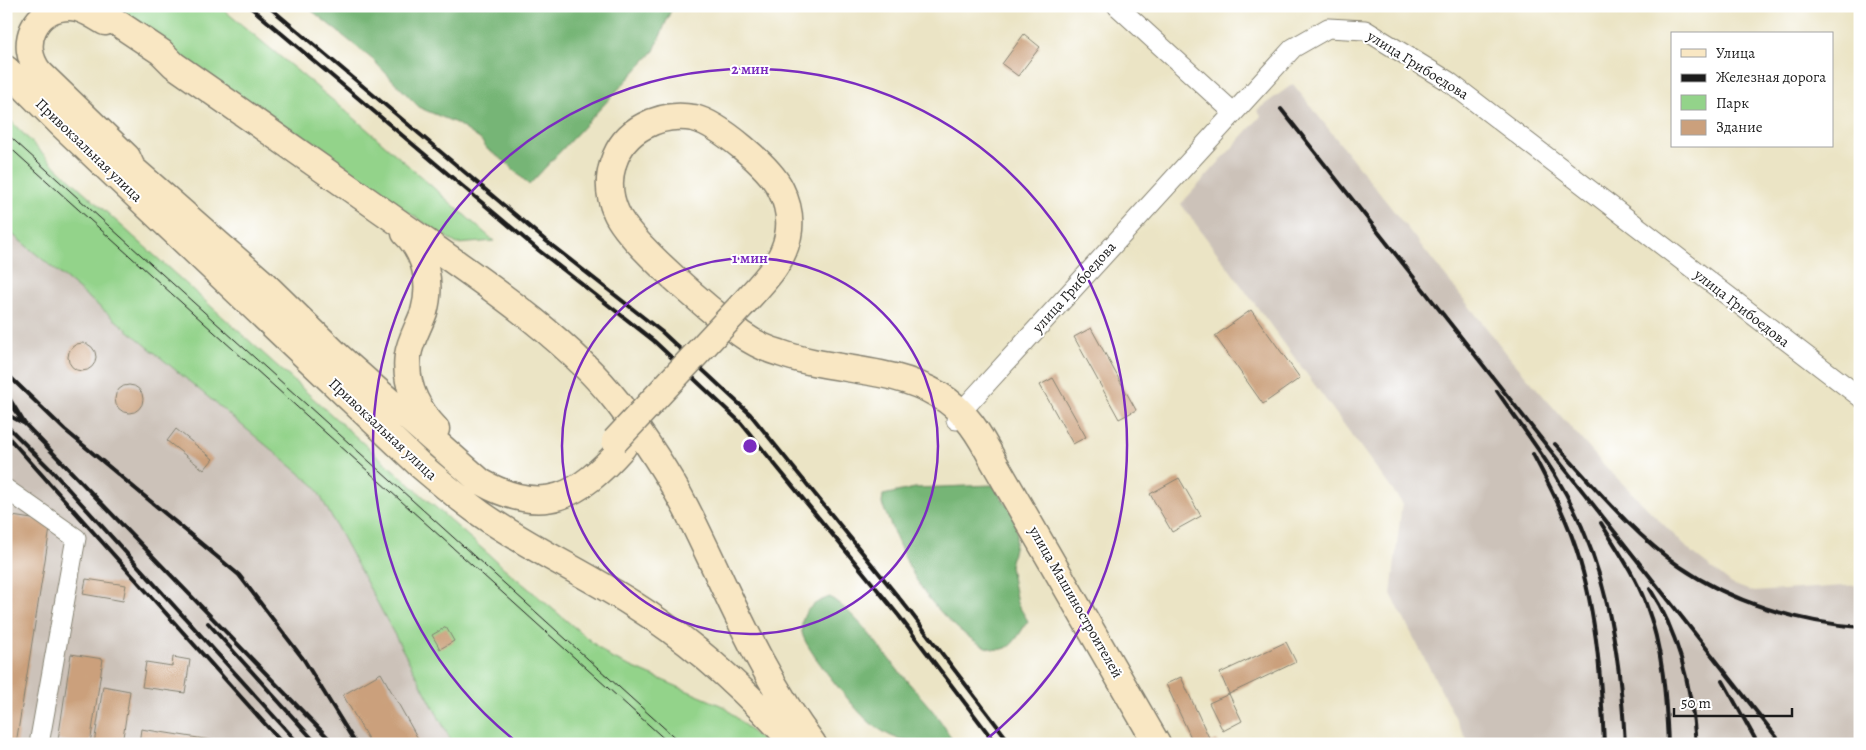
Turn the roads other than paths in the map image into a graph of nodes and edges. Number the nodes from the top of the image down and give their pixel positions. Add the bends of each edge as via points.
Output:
1 (92, 6) edge
2 (1117, 6) edge
3 (6, 56) edge
4 (174, 65) junction
5 (6, 69) edge
6 (1233, 112) junction
7 (132, 168) junction
8 (375, 205) junction
9 (1860, 397) edge
10 (959, 416) junction
11 (619, 444) junction
12 (6, 489) edge
13 (39, 744) edge
14 (794, 744) edge
15 (812, 744) edge
16 (1158, 744) edge

1 - 4 main road via 161,52
2 - 6 street
3 - 7 main road via 114,156
4 - 7 main road via 80,9 59,8 49,12 31,32 28,42 32,64 127,158
4 - 8 main road
5 - 14 main road, Привокзальная улица via 453,494 545,554 631,603 701,652 760,706
6 - 9 street, улица Грибоедова via 1293,48 1328,28 1364,30 1448,80
6 - 10 street, улица Грибоедова
7 - 11 main road via 481,482 504,495 525,500 556,497 586,482 606,466
8 - 11 main road via 408,236 419,251 426,271 428,292 408,354 407,375 425,418 447,440 486,474 508,486 535,491 574,479
8 - 15 main road via 529,318 618,402 685,506 716,575 766,670
10 - 11 main road, улица Машиностроителей via 896,386 802,370 750,350 708,320 636,254 608,218 600,185 604,159 610,146 627,126 638,118 667,108 681,107 710,113 754,145 790,186 799,218 794,251 783,272 746,307
10 - 16 main road, улица Машиностроителей via 994,462
12 - 13 street via 76,538

